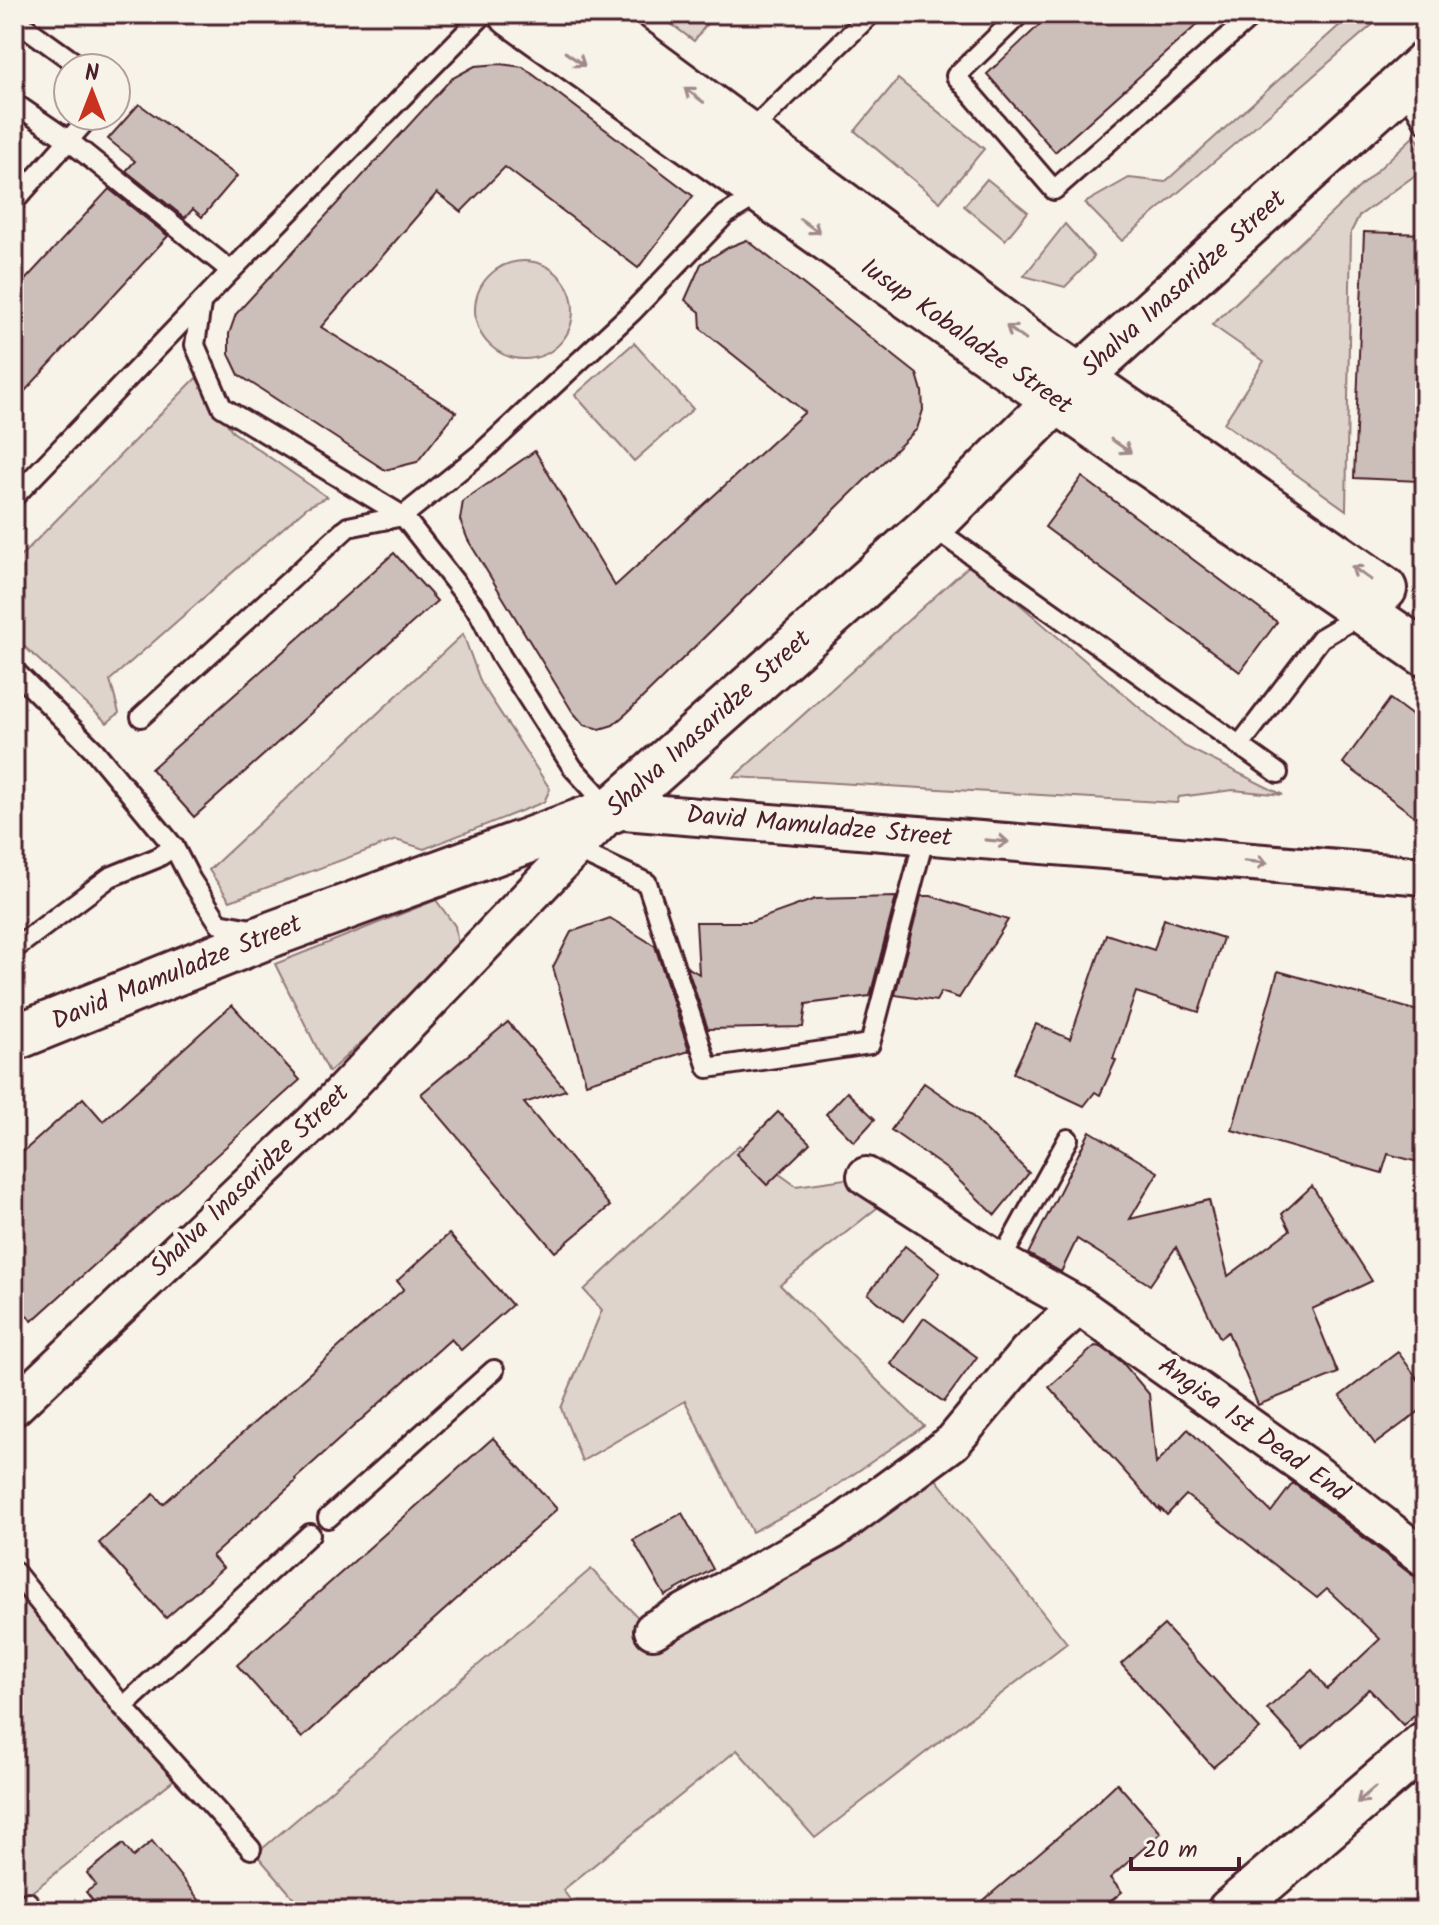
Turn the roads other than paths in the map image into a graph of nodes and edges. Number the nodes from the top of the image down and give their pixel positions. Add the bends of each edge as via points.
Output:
1 (484, 14) edge
2 (512, 14) edge
3 (585, 14) edge
4 (871, 14) edge
5 (1020, 14) edge
6 (1254, 14) edge
7 (14, 19) edge
8 (60, 52) edge
9 (1414, 74) edge
10 (14, 103) edge
11 (1425, 123) edge
12 (75, 132) edge
13 (747, 134) junction
14 (68, 140) junction
15 (762, 192) junction
16 (14, 202) edge
17 (231, 271) junction
18 (201, 304) junction
19 (1069, 389) junction
20 (14, 497) edge
21 (403, 516) junction
22 (931, 526) junction
23 (1365, 613) junction
24 (1425, 618) edge
25 (1425, 654) edge
26 (14, 670) edge
27 (141, 717) dead end
28 (1239, 746) junction
29 (1278, 773) dead end
30 (612, 810) junction
31 (925, 835) junction
32 (174, 847) junction
33 (574, 849) junction
34 (1425, 876) edge
35 (275, 933) junction
36 (14, 949) edge
37 (14, 1038) edge
38 (1068, 1139) dead end
39 (866, 1176) dead end
40 (1000, 1262) junction
41 (1079, 1306) junction
42 (494, 1370) dead end
43 (14, 1407) edge
44 (328, 1518) dead end
45 (310, 1534) dead end
46 (1425, 1558) edge
47 (14, 1571) edge
48 (653, 1630) dead end
49 (123, 1707) junction
50 (1425, 1744) edge
51 (251, 1849) dead end
52 (1230, 1911) edge

1 - 17 lane
2 -> 15 street, Iusup Kobaladze Street
13 -> 3 street, Iusup Kobaladze Street
4 - 13 lane
5 - 6 lane via 956,76 1054,190
7 - 8 lane
9 - 11 lane
9 - 19 street, Shalva Inasaridze Street
10 - 14 lane
12 - 14 lane
19 -> 13 street, Iusup Kobaladze Street via 1022,337
14 - 16 lane
14 - 17 lane
15 -> 19 street, Iusup Kobaladze Street
15 - 21 lane via 725,215 632,312 480,454
17 - 18 lane
18 - 20 lane
18 - 21 lane via 195,345 222,407
19 - 22 street, Shalva Inasaridze Street
19 -> 23 street, Iusup Kobaladze Street
24 -> 19 street, Iusup Kobaladze Street
21 - 27 lane via 348,527
21 - 30 lane via 479,613 573,768
22 - 28 lane
22 - 30 street, Shalva Inasaridze Street
23 - 25 street, Iusup Kobaladze Street
23 - 28 lane via 1321,638
26 - 32 lane via 94,750
28 - 29 lane
30 - 31 street, David Mamuladze Street
30 - 33 street, Shalva Inasaridze Street
30 - 35 street, David Mamuladze Street
31 - 33 lane via 870,1044 708,1068 647,883
31 -> 34 street, David Mamuladze Street
32 - 35 lane via 219,923
32 - 36 lane via 110,877
33 - 43 street, Shalva Inasaridze Street via 317,1119
35 - 37 street, David Mamuladze Street
38 - 40 lane
39 - 40 street, Angisa 1st Dead End
40 - 41 street, Angisa 1st Dead End
41 - 46 street, Angisa 1st Dead End
41 - 48 street via 1028,1352 953,1442 832,1531
42 - 44 lane
45 - 49 lane
47 - 49 lane
49 - 51 lane
50 -> 52 street

